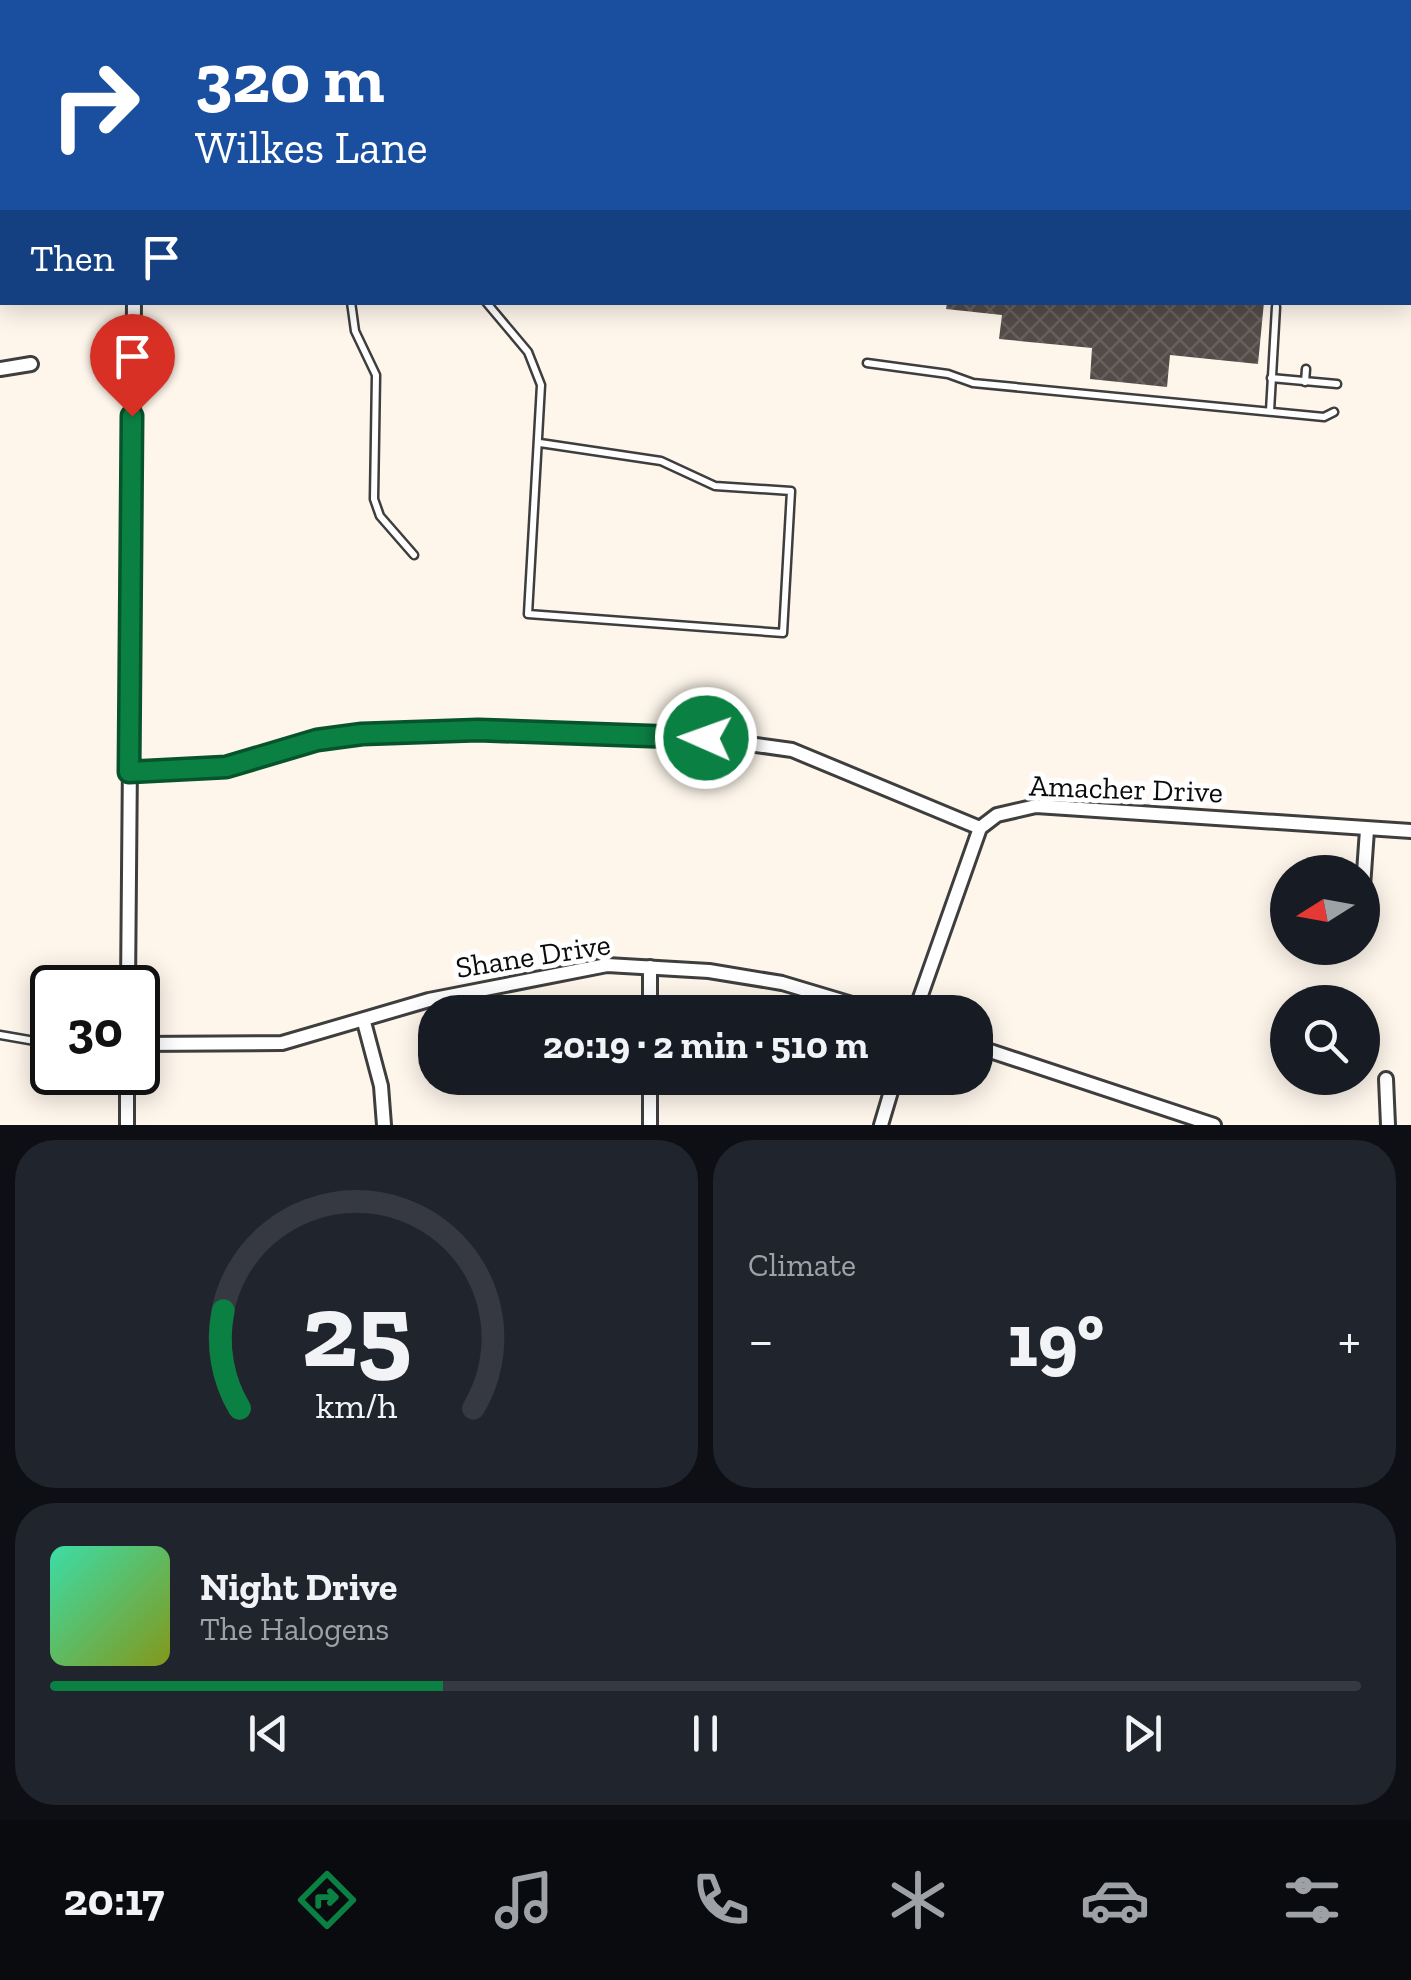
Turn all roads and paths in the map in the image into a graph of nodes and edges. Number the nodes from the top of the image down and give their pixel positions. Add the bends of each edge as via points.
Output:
1 (134, 305) edge
2 (352, 305) edge
3 (489, 305) edge
4 (1276, 307) dead end
5 (867, 363) dead end
6 (32, 364) dead end
7 (1306, 368) dead end
8 (0, 369) edge
9 (1271, 378) junction
10 (1306, 382) junction
11 (1337, 384) dead end
12 (1270, 411) junction
13 (1334, 412) dead end
14 (540, 442) junction
15 (414, 556) dead end
16 (129, 772) junction
17 (980, 828) junction
18 (1367, 830) junction
19 (1411, 831) edge
20 (1365, 855) edge
21 (128, 965) edge
22 (650, 967) junction
23 (650, 995) edge
24 (822, 995) edge
25 (921, 995) edge
26 (364, 1022) junction
27 (0, 1034) edge
28 (30, 1040) edge
29 (160, 1044) edge
30 (993, 1052) edge
31 (1386, 1080) dead end
32 (127, 1095) edge
33 (650, 1095) edge
34 (889, 1095) edge
35 (126, 1125) edge
36 (384, 1125) edge
37 (650, 1125) edge
38 (881, 1125) edge
39 (1214, 1125) edge
40 (1388, 1125) edge

1 - 16 street
2 - 15 lane via 355,332 376,374 374,499
3 - 14 lane via 528,352 541,386
4 - 9 lane
5 - 12 lane via 973,383
6 - 8 street
7 - 10 lane
9 - 10 lane
9 - 12 lane
10 - 11 lane
12 - 13 lane via 1324,417
14 - 14 lane via 528,614 783,633 791,492 714,486 662,462
16 - 17 street via 226,767 362,734 478,730 706,738 792,750
16 - 21 street
17 - 18 street, Amacher Drive via 998,815 1036,806
17 - 25 street
18 - 19 street, Amacher Drive
18 - 20 street
22 - 23 street
22 - 24 street, Shane Drive via 782,983
22 - 26 street, Shane Drive via 607,965 512,981
26 - 29 street, Shane Drive via 282,1043
26 - 36 street
27 - 28 lane
30 - 39 street
31 - 40 street
32 - 35 street
33 - 37 street
34 - 38 street

